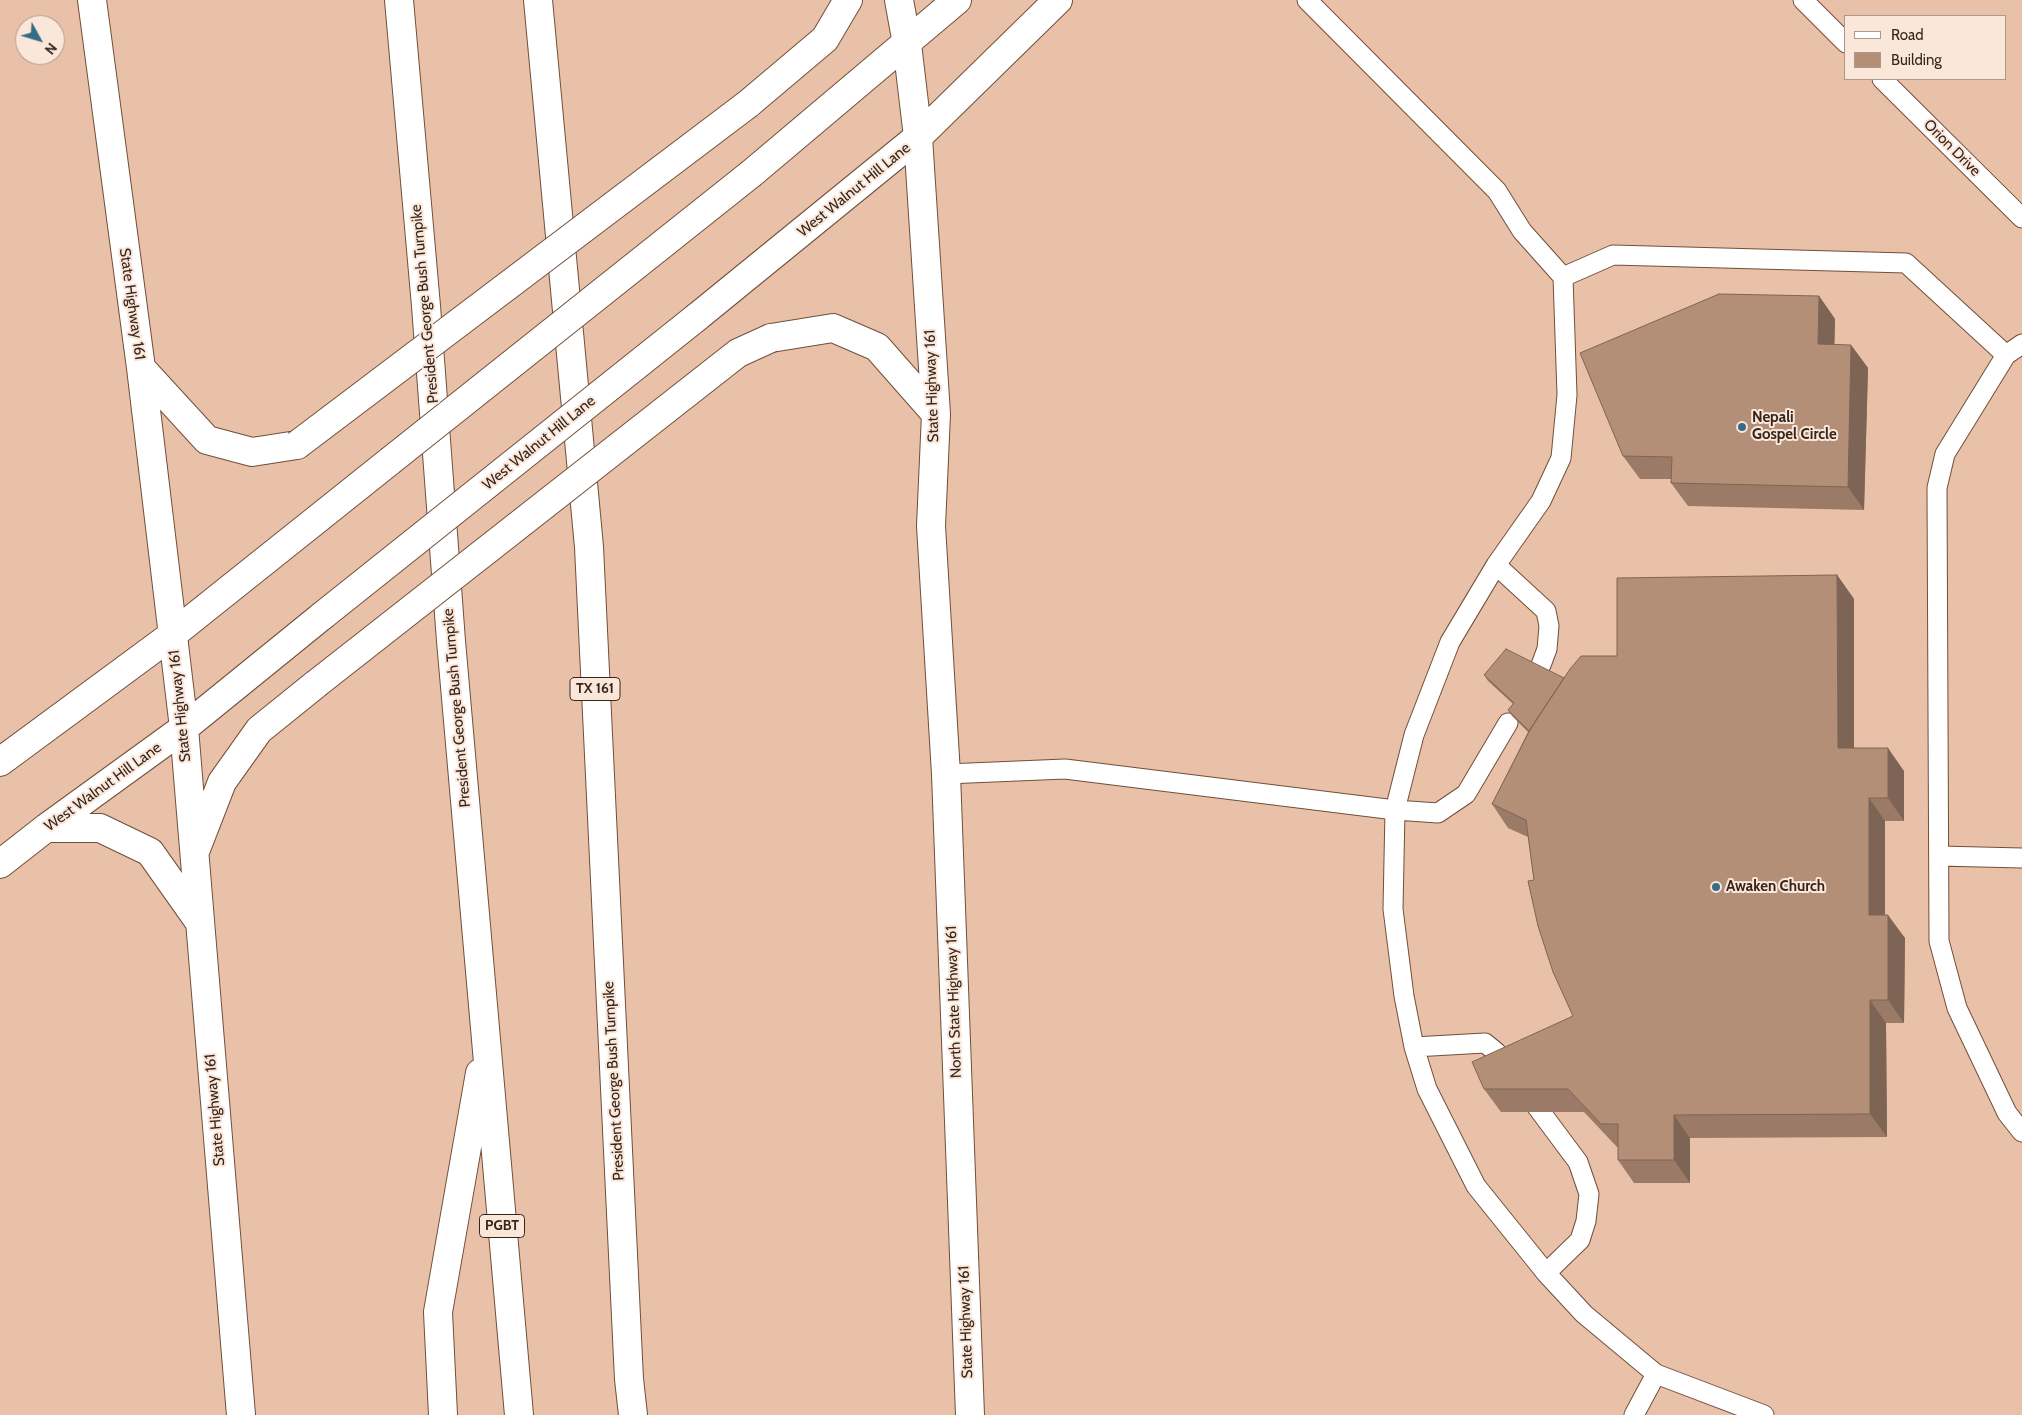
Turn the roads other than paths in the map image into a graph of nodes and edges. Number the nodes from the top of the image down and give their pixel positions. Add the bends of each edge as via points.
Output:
1 (92, 0) edge
2 (399, 0) edge
3 (538, 0) edge
4 (848, 0) edge
5 (900, 0) edge
6 (957, 0) edge
7 (1058, 0) edge
8 (1307, 0) edge
9 (1803, 0) edge
10 (1844, 41) edge
11 (908, 44) junction
12 (1883, 80) edge
13 (918, 137) junction
14 (2022, 218) edge
15 (1563, 277) junction
16 (2022, 344) edge
17 (2006, 355) junction
18 (141, 368) junction
19 (936, 414) junction
20 (1496, 565) junction
21 (172, 635) junction
22 (1541, 665) edge
23 (1508, 723) dead end
24 (184, 728) junction
25 (0, 762) edge
26 (946, 774) junction
27 (1395, 810) junction
28 (46, 828) junction
29 (194, 856) junction
30 (1939, 856) junction
31 (2022, 858) edge
32 (0, 864) edge
33 (199, 922) junction
34 (486, 1037) junction
35 (1414, 1047) junction
36 (2022, 1132) edge
37 (963, 1230) joint
38 (1546, 1273) junction
39 (1656, 1374) junction
40 (629, 1379) junction
41 (241, 1415) edge
42 (444, 1415) edge
43 (519, 1415) edge
44 (633, 1415) edge
45 (639, 1415) edge
46 (970, 1415) edge
47 (1634, 1415) edge
48 (1764, 1415) edge

1 - 18 main road, State Highway 161
2 - 34 main road, President George Bush Turnpike
3 - 40 main road, President George Bush Turnpike / TX 161 via 588,547
4 - 18 main road, bridge via 825,39 748,104 297,445 252,452 208,440
5 - 11 main road, State Highway 161
6 - 11 main road
7 - 13 main road, West Walnut Hill Lane
8 - 15 lane via 1497,191 1522,231
9 - 10 lane
11 - 13 main road, State Highway 161
11 - 21 main road, bridge via 752,173
12 - 14 lane, Orion Drive
13 - 19 main road, State Highway 161
13 - 24 main road, West Walnut Hill Lane, bridge
15 - 17 lane via 1613,255 1906,263
15 - 20 lane via 1567,394 1561,458 1541,501
16 - 17 lane
17 - 30 lane via 1945,454 1937,488
18 - 21 main road, State Highway 161
19 - 26 main road, State Highway 161 via 931,526
19 - 29 main road, bridge via 877,347 833,328 771,338 738,353 259,730 222,782
20 - 22 lane via 1546,611 1549,626
20 - 27 lane via 1450,642 1414,735
21 - 24 main road, State Highway 161
21 - 25 main road
23 - 27 lane via 1466,794 1438,813
24 - 28 main road, West Walnut Hill Lane
24 - 29 main road, State Highway 161
26 - 27 lane via 1065,769
26 - 37 main road, North State Highway 161
27 - 35 lane via 1393,909
28 - 32 main road, West Walnut Hill Lane
28 - 33 main road via 100,828 150,852
29 - 33 main road, State Highway 161
30 - 31 lane
30 - 36 lane via 1939,941 1957,1008 2007,1113
33 - 41 main road, State Highway 161
34 - 42 main road via 438,1312
34 - 43 main road, President George Bush Turnpike / PGBT
35 - 38 lane via 1427,1089 1476,1186
35 - 38 lane via 1485,1043 1496,1052 1578,1162 1589,1194 1583,1231 1580,1240
37 - 46 main road, State Highway 161
38 - 39 lane via 1584,1314
39 - 47 lane
39 - 48 lane
40 - 44 main road, President George Bush Turnpike
40 - 45 main road

